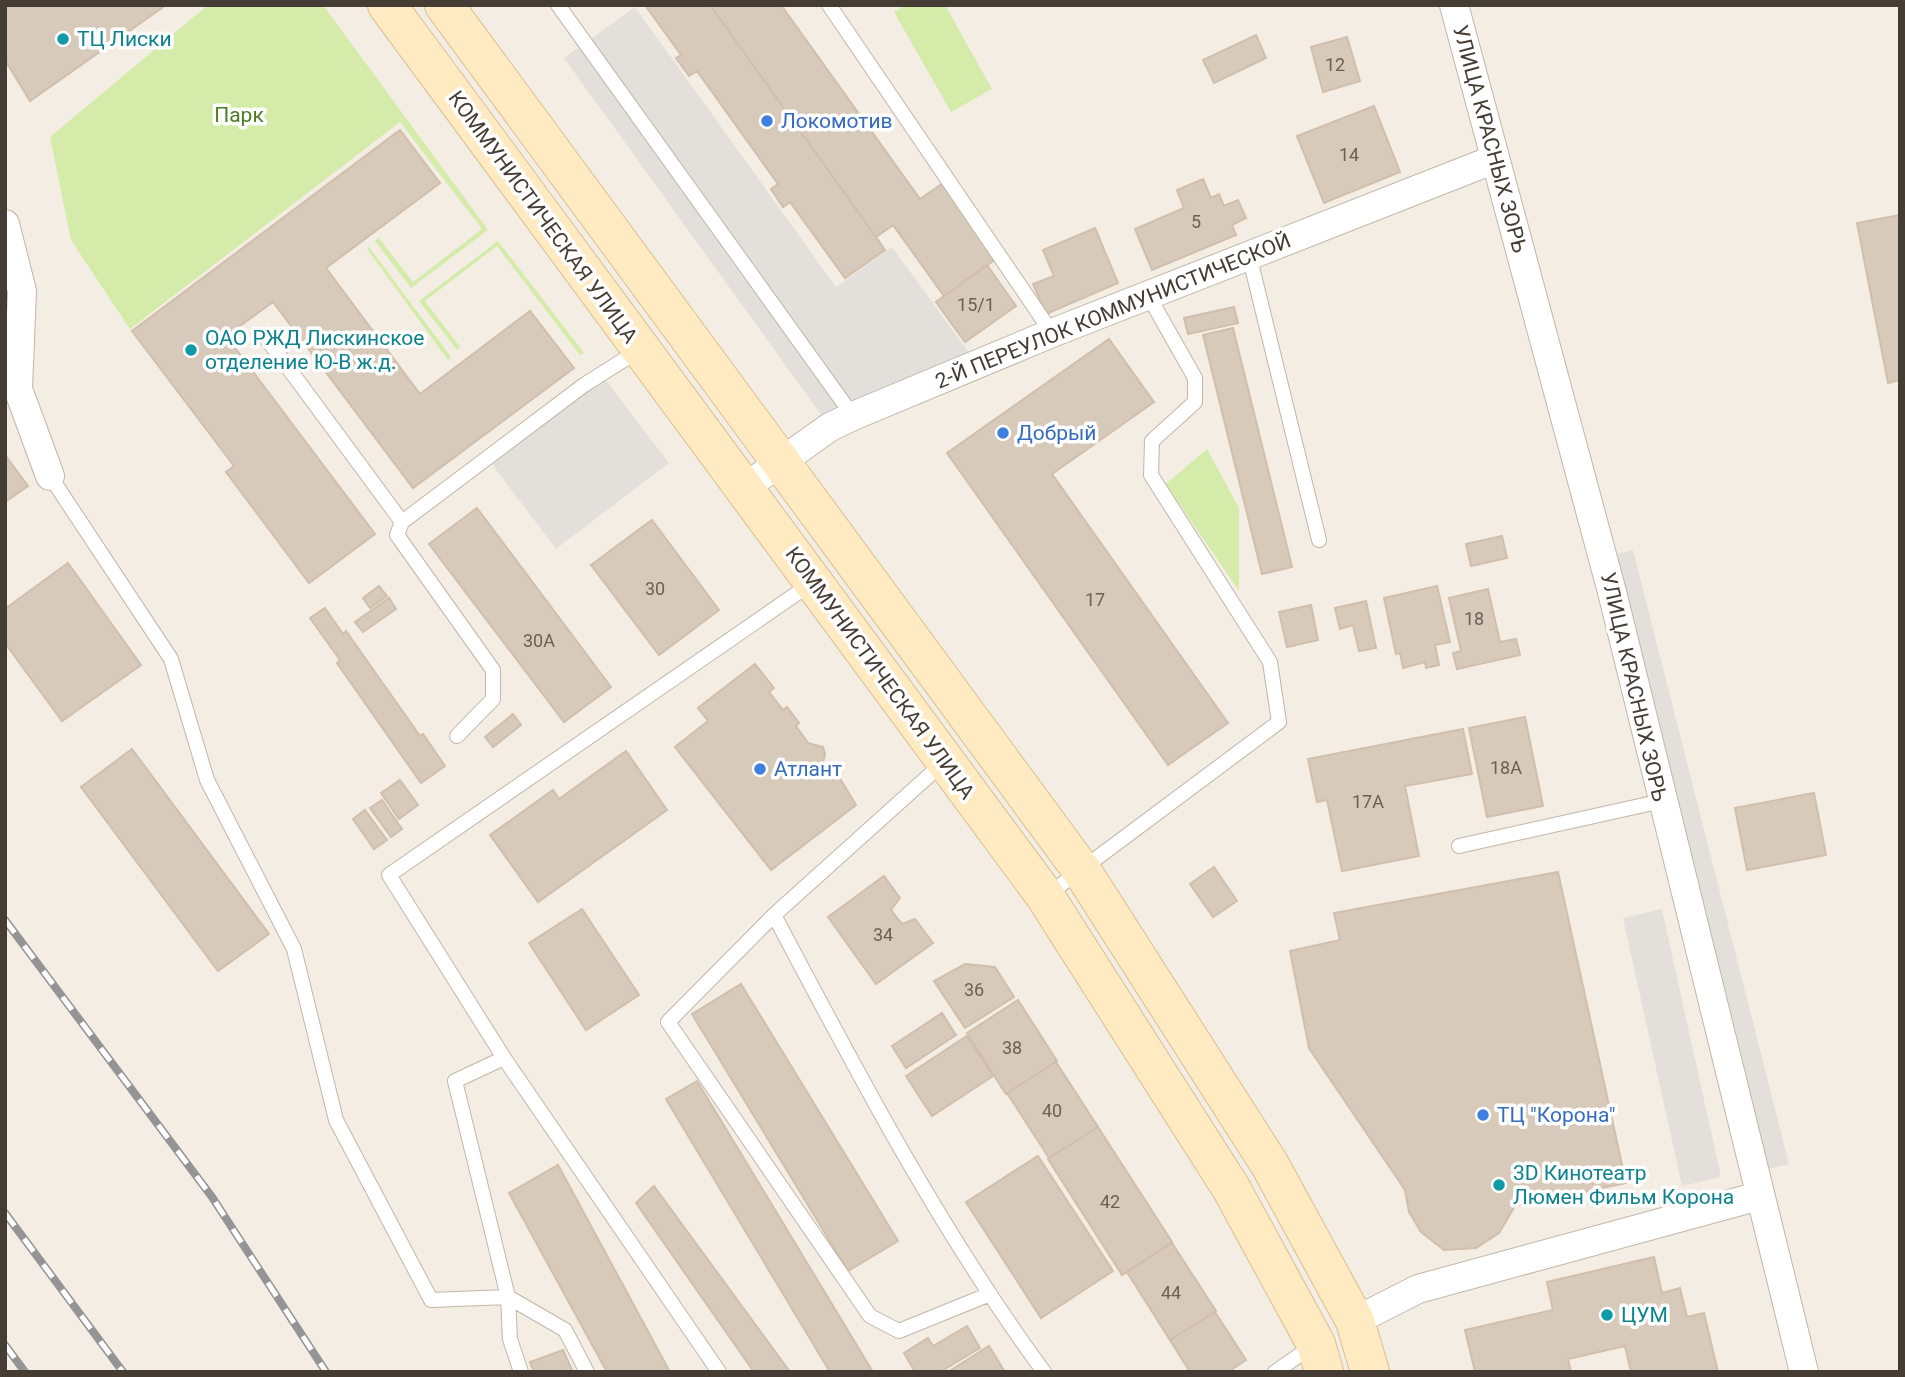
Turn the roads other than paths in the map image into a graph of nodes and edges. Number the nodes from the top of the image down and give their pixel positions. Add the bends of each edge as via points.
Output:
1 (387, 5) edge
2 (444, 5) edge
3 (558, 5) edge
4 (829, 5) edge
5 (1454, 5) edge
6 (1495, 159) junction
7 (5, 224) edge
8 (1249, 256) junction
9 (1148, 295) junction
10 (1052, 333) junction
11 (264, 335) dead end
12 (641, 349) junction
13 (853, 416) junction
14 (781, 462) junction
15 (50, 475) joint
16 (744, 488) junction
17 (402, 522) junction
18 (1319, 540) dead end
19 (814, 583) junction
20 (457, 736) dead end
21 (945, 761) junction
22 (1662, 801) junction
23 (1459, 846) dead end
24 (1082, 871) junction
25 (1045, 896) junction
26 (774, 915) junction
27 (504, 1058) junction
28 (1759, 1196) junction
29 (990, 1294) junction
30 (508, 1297) junction
31 (1355, 1321) junction
32 (1320, 1358) edge
33 (521, 1372) edge
34 (587, 1372) edge
35 (719, 1372) edge
36 (1044, 1372) edge
37 (1275, 1372) edge
38 (1370, 1372) edge
39 (1804, 1372) edge

1 - 12 main road, КОММУНИСТИЧЕСКАЯ УЛИЦА
2 - 14 main road
3 - 13 lane
4 - 10 lane
5 - 6 street, УЛИЦА КРАСНЫХ ЗОРЬ
6 - 8 street, 2-Й ПЕРЕУЛОК КОММУНИСТИЧЕСКОЙ
6 - 22 street, УЛИЦА КРАСНЫХ ЗОРЬ via 1612,592
7 - 15 street via 22,291 18,389
8 - 9 street, 2-Й ПЕРЕУЛОК КОММУНИСТИЧЕСКОЙ
8 - 18 lane
9 - 10 street, 2-Й ПЕРЕУЛОК КОММУНИСТИЧЕСКОЙ
9 - 24 lane via 1195,378 1195,402 1152,440 1151,475 1270,662 1279,722
10 - 13 street, 2-Й ПЕРЕУЛОК КОММУНИСТИЧЕСКОЙ
11 - 17 lane
12 - 16 main road, КОММУНИСТИЧЕСКАЯ УЛИЦА
12 - 17 lane via 584,385
13 - 14 street, 2-Й ПЕРЕУЛОК КОММУНИСТИЧЕСКОЙ
14 - 16 street, 2-Й ПЕРЕУЛОК КОММУНИСТИЧЕСКОЙ
14 - 24 main road
15 - 30 lane via 171,659 207,780 295,949 336,1120 431,1300
16 - 19 main road, КОММУНИСТИЧЕСКАЯ УЛИЦА
17 - 20 lane via 397,535 493,670 494,699
19 - 21 main road, КОММУНИСТИЧЕСКАЯ УЛИЦА
19 - 27 lane via 389,876
21 - 25 main road, КОММУНИСТИЧЕСКАЯ УЛИЦА
21 - 26 lane
22 - 23 lane
22 - 28 street, УЛИЦА КРАСНЫХ ЗОРЬ
24 - 25 lane
24 - 31 main road via 1270,1165
25 - 32 main road, КОММУНИСТИЧЕСКАЯ УЛИЦА via 1231,1188
26 - 29 lane via 888,1131
26 - 29 lane via 667,1022 870,1316 899,1331
27 - 30 lane via 455,1081
27 - 35 lane
28 - 31 street via 1418,1289
28 - 39 street, УЛИЦА КРАСНЫХ ЗОРЬ
29 - 36 lane
30 - 33 lane via 510,1339
30 - 34 lane via 565,1329
31 - 38 main road
32 - 37 lane

